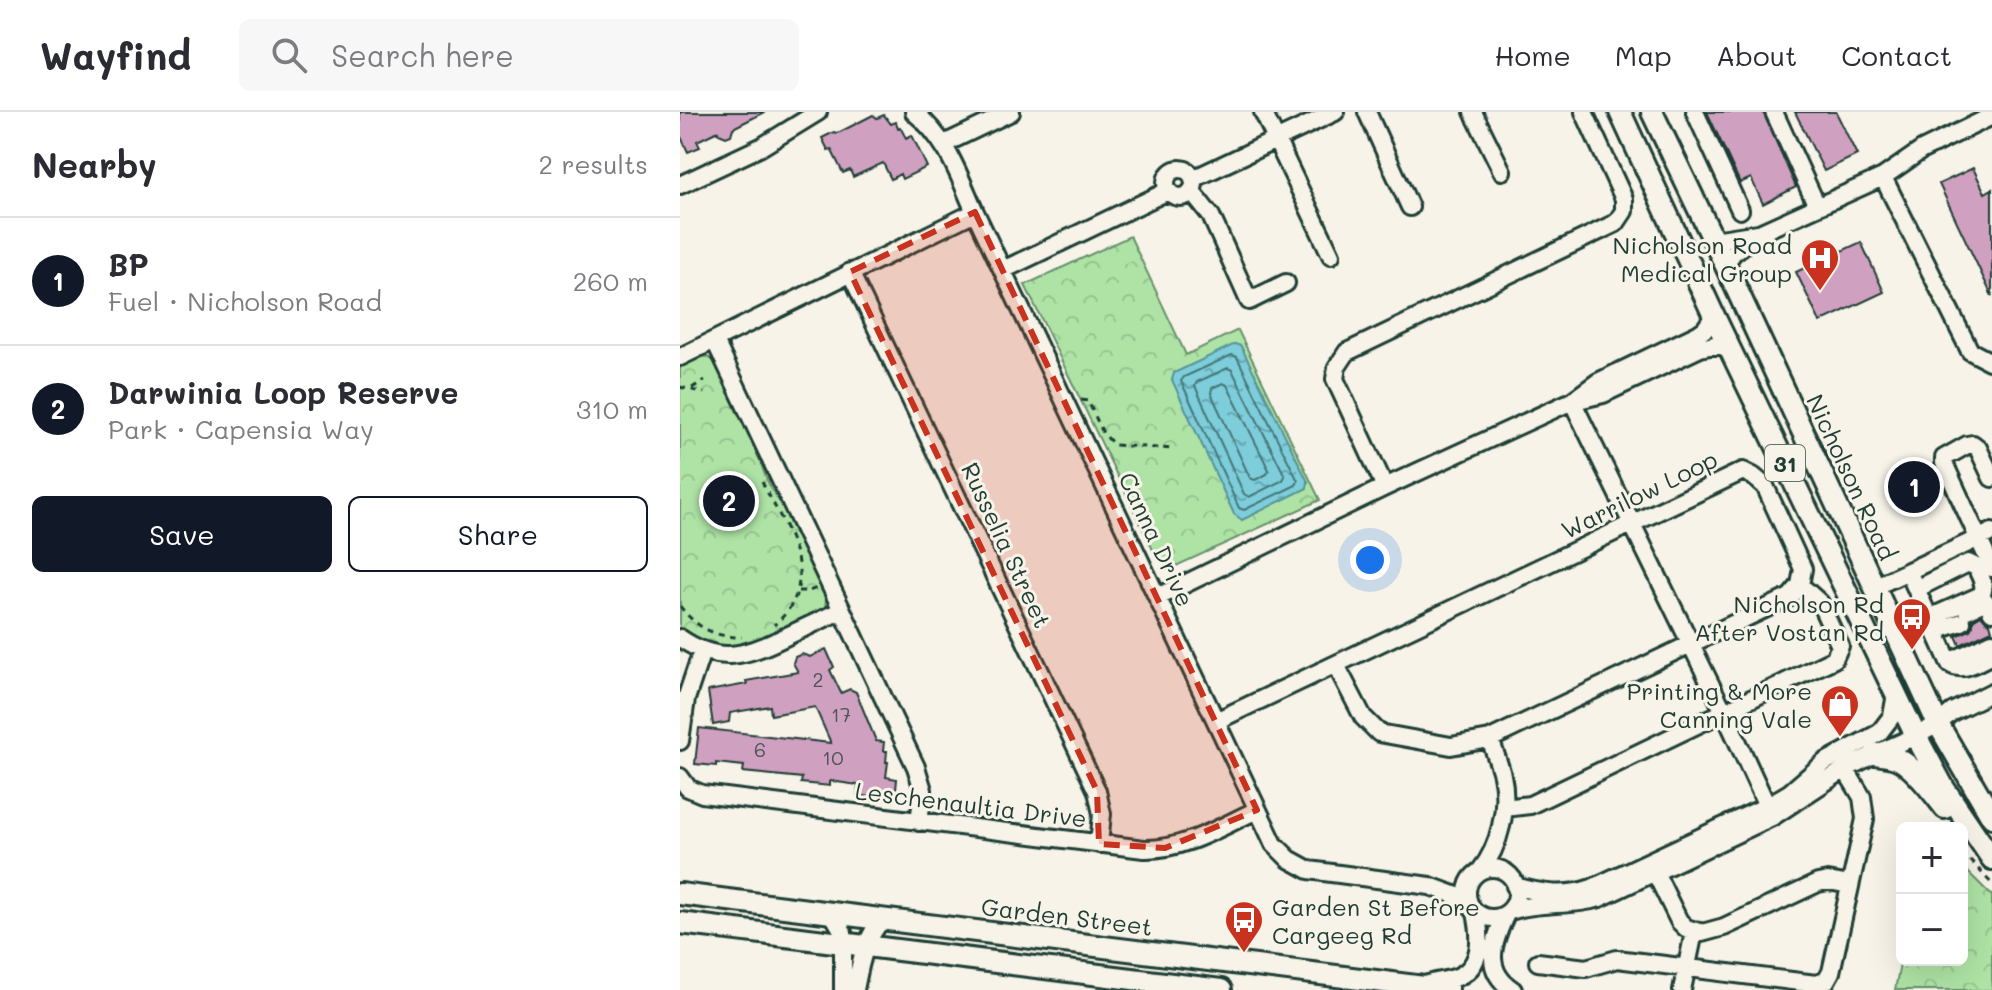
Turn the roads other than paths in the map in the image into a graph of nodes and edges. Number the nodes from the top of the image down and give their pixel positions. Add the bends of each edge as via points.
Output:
1 (818, 112) edge
2 (914, 112) edge
3 (1011, 112) edge
4 (1263, 112) edge
5 (1335, 112) edge
6 (1367, 112) edge
7 (1473, 112) edge
8 (1584, 112) edge
9 (1620, 112) edge
10 (1652, 112) edge
11 (1695, 112) edge
12 (1774, 112) edge
13 (1992, 116) edge
14 (1276, 139) junction
15 (944, 144) junction
16 (1502, 171) dead end
17 (1883, 177) junction
18 (681, 183) edge
19 (1192, 185) junction
20 (1168, 191) junction
21 (1817, 206) junction
22 (1410, 207) dead end
23 (1740, 210) dead end
24 (975, 212) junction
25 (1759, 233) junction
26 (1714, 240) junction
27 (1331, 255) dead end
28 (1725, 264) junction
29 (1003, 270) junction
30 (850, 272) junction
31 (1286, 283) dead end
32 (1714, 316) junction
33 (715, 341) junction
34 (1730, 348) junction
35 (680, 357) edge
36 (1992, 360) edge
37 (1572, 401) junction
38 (1992, 478) edge
39 (1385, 487) junction
40 (1633, 524) junction
41 (1985, 535) edge
42 (1992, 568) edge
43 (1908, 571) junction
44 (1800, 585) junction
45 (1874, 587) junction
46 (1916, 589) junction
47 (1158, 597) junction
48 (842, 610) junction
49 (1992, 612) edge
50 (1962, 622) dead end
51 (1932, 625) junction
52 (680, 638) edge
53 (1992, 642) edge
54 (1691, 644) junction
55 (702, 651) junction
56 (1992, 655) edge
57 (1949, 662) junction
58 (1336, 665) junction
59 (1992, 692) edge
60 (1896, 694) junction
61 (1724, 712) junction
62 (1216, 721) junction
63 (1938, 724) junction
64 (1916, 736) junction
65 (1490, 739) junction
66 (680, 741) edge
67 (1875, 754) junction
68 (1845, 769) junction
69 (681, 783) edge
70 (1767, 806) junction
71 (1504, 808) junction
72 (1257, 810) junction
73 (1992, 817) edge
74 (919, 822) junction
75 (1954, 822) edge
76 (1500, 833) junction
77 (1968, 841) edge
78 (1099, 844) junction
79 (1992, 859) edge
80 (1992, 867) edge
81 (1655, 872) junction
82 (1477, 874) junction
83 (1512, 881) junction
84 (1850, 885) junction
85 (1430, 886) junction
86 (680, 894) edge
87 (1472, 906) junction
88 (1508, 912) junction
89 (832, 913) junction
90 (883, 919) junction
91 (680, 923) edge
92 (1694, 932) junction
93 (843, 943) junction
94 (1082, 944) junction
95 (865, 946) junction
96 (1538, 962) dead end
97 (1686, 968) junction
98 (1179, 985) junction
99 (1420, 987) junction
100 (843, 990) edge
101 (855, 990) edge
102 (1221, 990) edge
103 (1448, 990) edge
104 (1513, 990) edge
105 (1682, 990) edge

1 - 18 street via 761,147
2 - 15 street, Canna Drive
3 - 15 street
4 - 14 street
5 - 14 street
6 - 22 street
7 - 16 street
8 - 39 street via 1624,199 1616,223 1347,352 1337,367 1335,379
9 - 32 main road, 31
10 - 26 main road, Nicholson Road / 31
11 - 23 street
12 - 21 street
13 - 17 street via 1922,150
14 - 19 street
14 - 27 street
15 - 24 street, Canna Drive
17 - 21 street
17 - 36 street via 1970,351
19 - 20 street via 1185,196
19 - 20 street via 1187,171 1174,170 1168,175
19 - 31 street via 1249,301
20 - 29 street
21 - 25 street
24 - 29 street, Canna Drive
24 - 30 street
25 - 26 street
25 - 28 street
26 - 28 main road, Nicholson Road / 31
28 - 45 main road, Nicholson Road / 31
29 - 47 street, Canna Drive
30 - 33 street
30 - 78 street, Russelia Street via 1097,791 1102,814
32 - 34 main road, 31
32 - 37 street via 1698,334 1598,382
33 - 35 street
33 - 48 street
34 - 37 street via 1700,348 1603,394
34 - 60 main road, 31
37 - 39 street
37 - 40 street
38 - 41 street via 1973,444 1944,458
39 - 47 street
40 - 44 street, Warrilow Loop via 1743,471 1765,486 1803,569
40 - 54 street
40 - 58 street, Warrilow Loop
41 - 42 street
41 - 43 street
43 - 45 street
43 - 46 street
44 - 54 street via 1790,597
44 - 61 street via 1820,603 1840,646 1834,659
45 - 63 main road, Nicholson Road / 31
46 - 51 street
46 - 51 street via 1968,563 1976,567 1984,585 1981,595
47 - 62 street, Canna Drive
48 - 55 street via 754,651
48 - 74 street via 921,780
49 - 51 street via 1982,603
50 - 51 street
51 - 57 street
52 - 55 street
53 - 57 street
54 - 61 street
54 - 65 street
55 - 66 street via 686,699
56 - 57 street via 1964,668
58 - 62 street, Warrilow Loop
58 - 65 street via 1363,717 1379,733 1451,746
59 - 63 street
60 - 64 main road, 31
60 - 70 street via 1892,716 1879,733 1825,762
61 - 70 street
61 - 71 street via 1530,805
62 - 72 street, Canna Drive
63 - 64 street
63 - 73 main road, Nicholson Road / 31
64 - 67 street
64 - 79 main road, 31
65 - 71 street via 1503,777
67 - 68 street
67 - 75 main road via 1905,763
68 - 81 street via 1772,817
68 - 84 street via 1862,797 1865,819
69 - 74 street, Leschenaultia Drive via 702,794
70 - 83 street via 1581,892 1543,893
71 - 76 street
72 - 78 street, Leschenaultia Drive via 1165,848
72 - 85 street, Canna Drive via 1274,844 1299,866
74 - 78 street, Leschenaultia Drive
76 - 82 street
76 - 83 street
77 - 80 main road
81 - 88 street via 1584,903
81 - 92 street via 1679,921
82 - 83 street via 1495,869
82 - 85 street, Canna Drive
82 - 87 street via 1467,892
83 - 88 street via 1516,895
84 - 92 street via 1824,881 1724,927
84 - 97 street via 1826,981
85 - 87 street, Canna Drive
86 - 89 main road, Garden Street
87 - 88 street via 1490,918
87 - 99 street via 1479,949 1472,966 1458,977
88 - 104 street via 1495,940 1493,960 1497,975
89 - 90 main road, Garden Street
89 - 93 street
90 - 94 main road, Garden Street
90 - 95 street
91 - 93 main road
92 - 97 street
93 - 95 main road
93 - 100 street
94 - 98 main road via 1080,955 1087,962
94 - 99 main road, Garden Street
95 - 98 main road
95 - 101 street
96 - 97 street via 1586,968 1617,959
97 - 105 street
98 - 102 main road
99 - 103 main road, Garden Street

